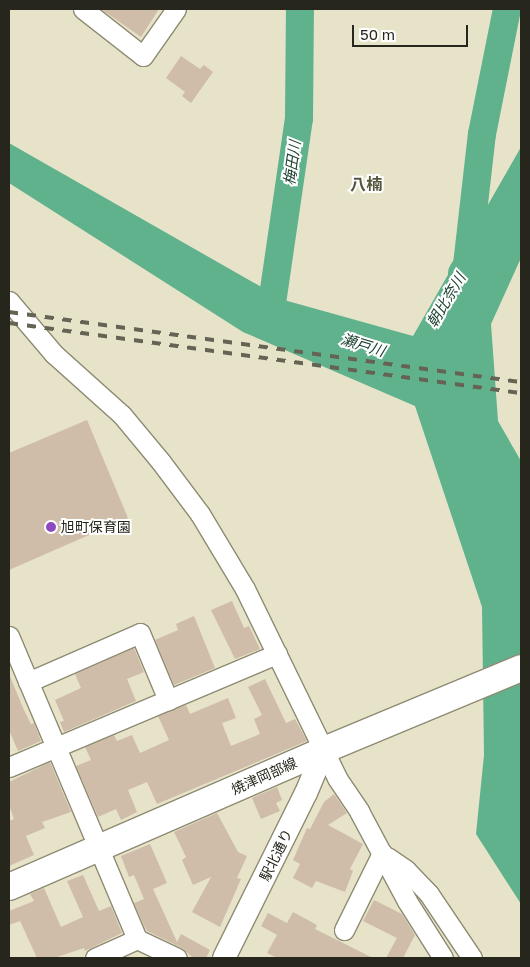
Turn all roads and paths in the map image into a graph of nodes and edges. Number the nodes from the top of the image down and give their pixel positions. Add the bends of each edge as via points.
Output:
1 (176, 9) edge
2 (87, 10) edge
3 (9, 301) edge
4 (11, 648) edge
5 (277, 654) junction
6 (521, 668) edge
7 (28, 682) junction
8 (168, 700) junction
9 (332, 746) junction
10 (56, 747) junction
11 (9, 766) edge
12 (99, 850) junction
13 (382, 853) junction
14 (9, 888) edge
15 (344, 930) dead end
16 (137, 939) junction
17 (95, 958) edge
18 (177, 958) edge
19 (224, 958) edge
20 (442, 958) edge
21 (472, 958) edge

1 - 2 street via 143,56
3 - 5 street via 54,354 106,399 161,462 200,514 245,589
4 - 7 street
5 - 8 street
5 - 9 street
6 - 9 main road, 焼津岡部線
7 - 8 street via 140,633
7 - 10 street
8 - 10 street
9 - 12 main road, 焼津岡部線
9 - 13 street via 337,778
9 - 19 street, 駅北通り
10 - 11 street
10 - 12 street
12 - 14 main road, 焼津岡部線
12 - 16 street
13 - 15 street
13 - 20 street
13 - 21 street via 406,870 429,894
16 - 17 street
16 - 18 street

